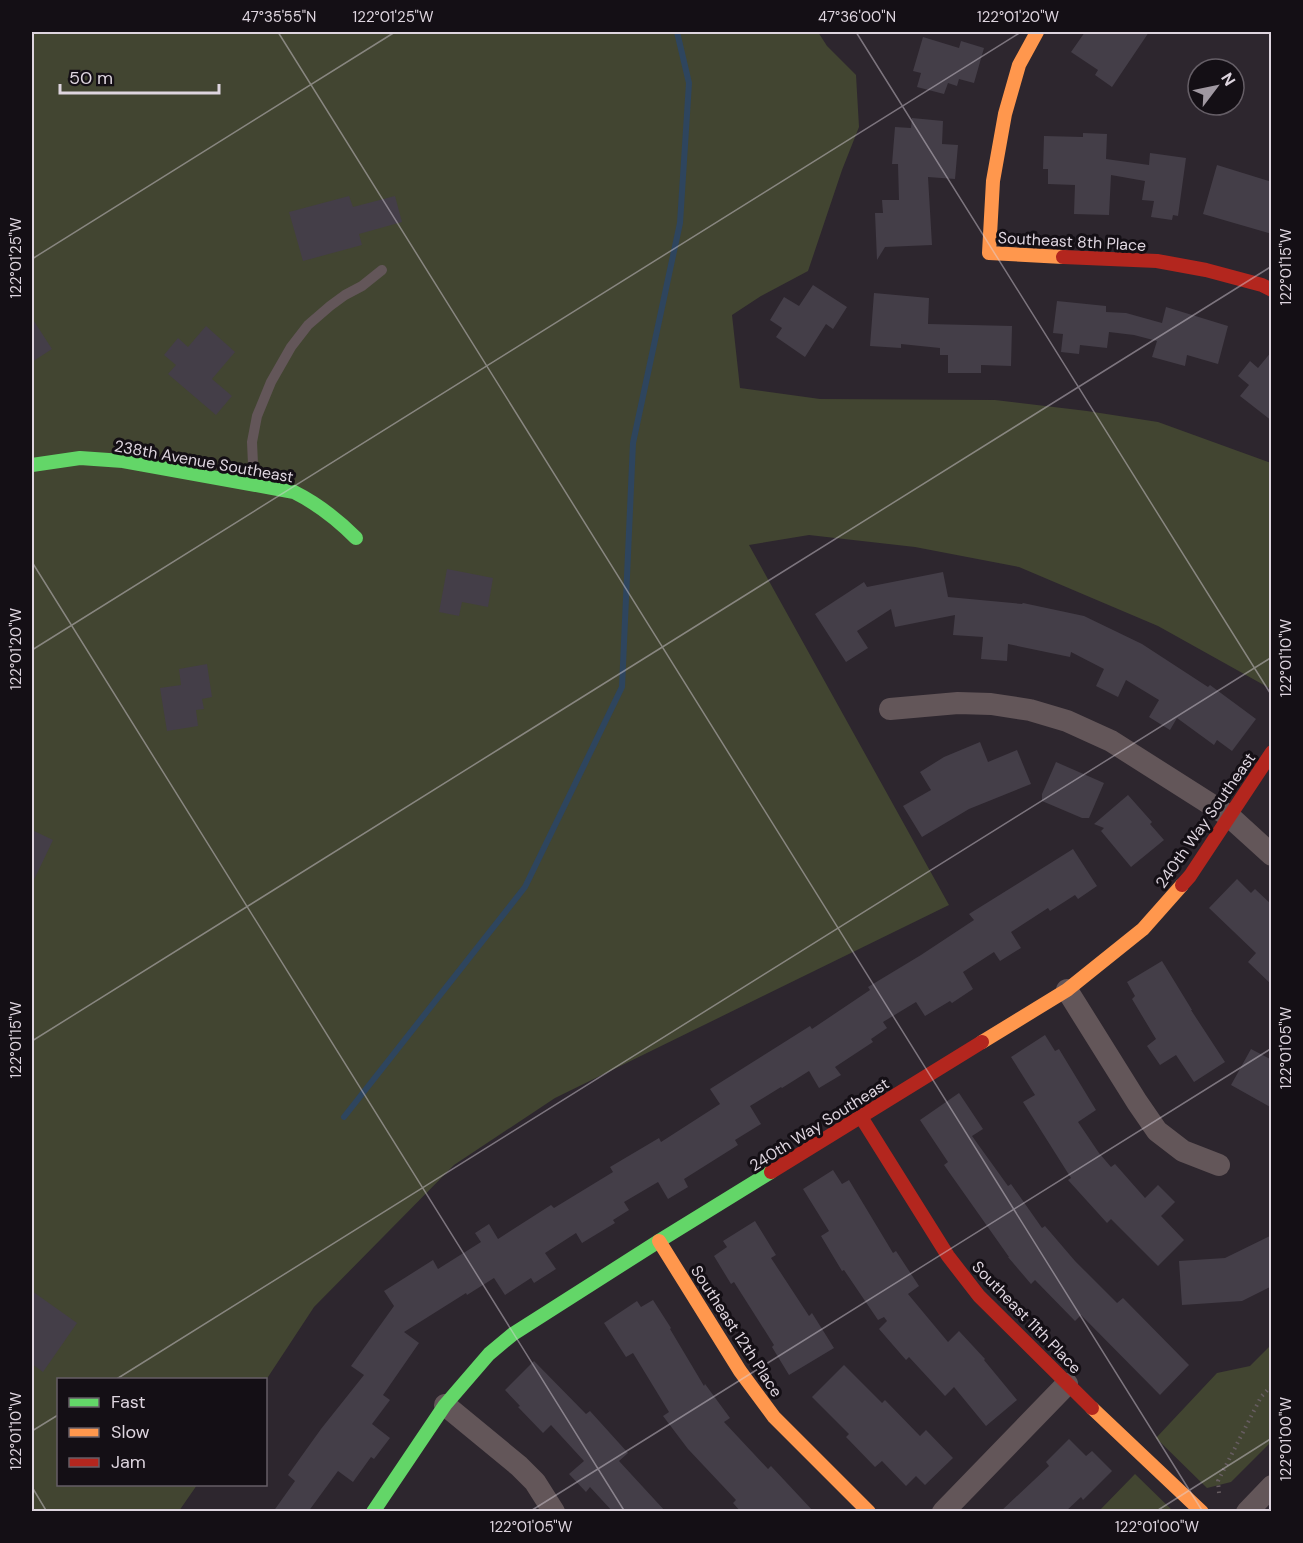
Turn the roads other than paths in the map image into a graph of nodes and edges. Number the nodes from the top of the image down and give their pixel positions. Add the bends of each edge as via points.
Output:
1 (1036, 32) edge
2 (382, 270) dead end
3 (1272, 290) edge
4 (32, 465) edge
5 (248, 484) junction
6 (356, 538) dead end
7 (890, 709) dead end
8 (1272, 752) edge
9 (1229, 816) junction
10 (1272, 855) edge
11 (1067, 990) junction
12 (861, 1117) junction
13 (1219, 1165) dead end
14 (660, 1241) junction
15 (1067, 1384) junction
16 (445, 1405) junction
17 (1272, 1486) edge
18 (374, 1512) edge
19 (554, 1512) edge
20 (869, 1512) edge
21 (943, 1512) edge
22 (1203, 1512) edge
23 (1247, 1512) edge

1 - 3 street, Southeast 8th Place via 1019,65 1005,114 993,181 989,253 1157,261 1206,270
2 - 5 lane via 330,306 291,347 257,416
4 - 5 street, 238th Avenue Southeast via 80,458 123,461
5 - 6 street, 238th Avenue Southeast via 294,492 313,501
7 - 9 street via 991,704 1067,721 1111,741
8 - 9 street, 240th Way Southeast
9 - 10 street
9 - 11 street, 240th Way Southeast via 1190,876 1143,929
11 - 12 street, 240th Way Southeast
11 - 13 street via 1157,1131 1183,1151
12 - 14 street, 240th Way Southeast
12 - 15 street, Southeast 11th Place via 948,1256 979,1296
14 - 16 street, 240th Way Southeast via 513,1334 489,1354
14 - 20 street, Southeast 12th Place via 740,1371 774,1417
15 - 21 street
15 - 22 street, Southeast 11th Place
16 - 18 street, 240th Way Southeast
16 - 19 street via 519,1466 535,1482
17 - 23 street

